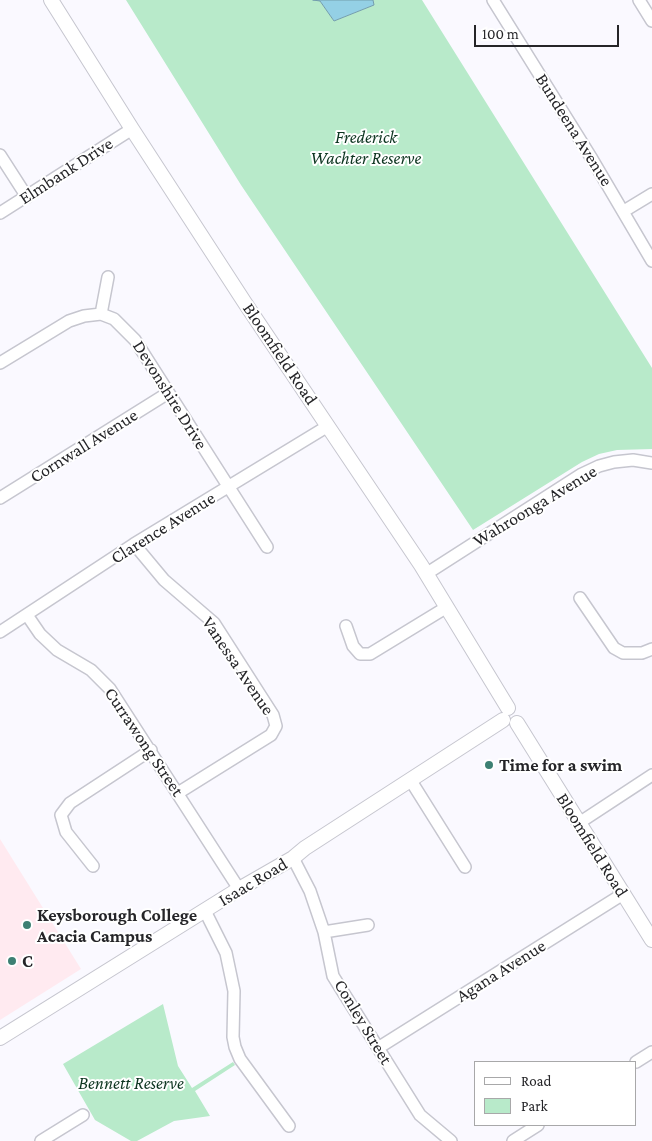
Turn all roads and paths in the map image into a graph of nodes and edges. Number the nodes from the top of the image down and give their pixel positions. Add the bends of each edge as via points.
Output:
1 (51, 0) edge
2 (493, 0) edge
3 (639, 0) edge
4 (652, 21) edge
5 (132, 129) junction
6 (0, 155) edge
7 (652, 194) edge
8 (27, 197) junction
9 (624, 211) junction
10 (0, 214) edge
11 (652, 261) edge
12 (108, 278) dead end
13 (100, 314) junction
14 (0, 363) edge
15 (168, 393) junction
16 (328, 426) junction
17 (652, 463) edge
18 (228, 488) junction
19 (0, 498) edge
20 (134, 544) junction
21 (267, 547) dead end
22 (426, 574) junction
23 (580, 598) dead end
24 (447, 607) junction
25 (27, 615) junction
26 (346, 626) dead end
27 (0, 632) edge
28 (652, 648) edge
29 (506, 714) junction
30 (151, 750) junction
31 (652, 775) edge
32 (411, 781) junction
33 (178, 793) junction
34 (579, 823) junction
35 (293, 858) junction
36 (93, 866) dead end
37 (465, 867) dead end
38 (238, 889) junction
39 (623, 894) junction
40 (205, 911) junction
41 (368, 925) dead end
42 (324, 932) junction
43 (652, 940) edge
44 (0, 1038) edge
45 (378, 1048) junction
46 (652, 1052) edge
47 (637, 1061) edge
48 (83, 1115) dead end
49 (289, 1126) dead end
50 (536, 1126) edge
51 (41, 1141) edge
52 (451, 1141) edge
53 (513, 1141) edge

1 - 5 street, Bloomfield Road
2 - 9 street, Bundeena Avenue
3 - 4 street
5 - 8 street, Elmbank Drive
5 - 16 street, Bloomfield Road
6 - 8 street
7 - 9 street
8 - 10 street, Elmbank Drive
9 - 11 street, Bundeena Avenue
12 - 13 street
13 - 14 street via 69,321
13 - 15 street, Devonshire Drive via 125,328
15 - 18 street, Devonshire Drive
15 - 19 street, Cornwall Avenue
16 - 18 street, Clarence Avenue
16 - 22 street, Bloomfield Road
17 - 22 street, Wahroonga Avenue via 633,460 598,466
18 - 20 street, Clarence Avenue
18 - 21 street, Devonshire Drive
20 - 25 street, Clarence Avenue
20 - 33 street, Vanessa Avenue via 164,580 214,623 276,726 271,735
22 - 24 street, Bloomfield Road
23 - 28 street via 614,648 623,653 642,653
24 - 26 street via 370,654 360,654 353,646
24 - 29 street, Bloomfield Road
25 - 27 street, Clarence Avenue
25 - 30 street, Currawong Street via 57,650 91,670 110,689
29 - 32 street, Isaac Road
29 - 34 street, Bloomfield Road via 510,725 518,723
30 - 33 street, Currawong Street
30 - 36 street via 70,803 61,815 66,832
31 - 34 street
32 - 35 street, Isaac Road
32 - 37 street
33 - 38 street, Currawong Street
34 - 39 street, Bloomfield Road
35 - 38 street, Isaac Road
35 - 42 street, Conley Street via 310,890
38 - 40 street, Isaac Road
39 - 43 street, Bloomfield Road
39 - 45 street, Agana Avenue
40 - 44 street, Isaac Road
40 - 49 street via 226,953 234,991 235,1048
41 - 42 street
42 - 45 street, Conley Street via 333,976
45 - 52 street, Conley Street via 420,1114
46 - 47 street
48 - 51 street
50 - 53 street

